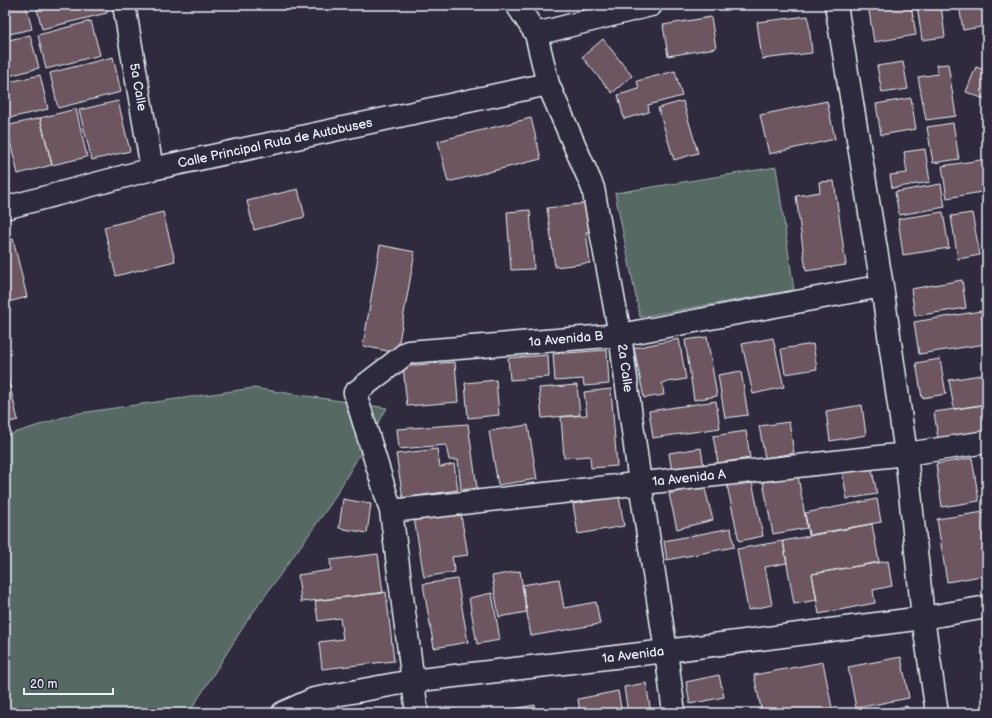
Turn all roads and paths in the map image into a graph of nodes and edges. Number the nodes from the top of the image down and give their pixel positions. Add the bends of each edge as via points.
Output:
1 (124, 5) edge
2 (517, 5) edge
3 (651, 5) edge
4 (836, 5) edge
5 (536, 34) junction
6 (548, 84) junction
7 (152, 169) junction
8 (5, 208) edge
9 (882, 286) junction
10 (620, 335) junction
11 (987, 442) edge
12 (906, 454) junction
13 (640, 484) junction
14 (391, 511) junction
15 (987, 608) edge
16 (923, 618) junction
17 (666, 651) junction
18 (412, 681) junction
19 (283, 713) edge
20 (416, 713) edge
21 (674, 713) edge
22 (937, 713) edge

1 - 7 street, 5a Calle
2 - 5 street, 2a Calle
3 - 5 street
4 - 9 street
5 - 6 street, 2a Calle
6 - 7 street, Calle Principal Ruta de Autobuses
6 - 10 street, 2a Calle via 592,188
7 - 8 street, Calle Principal Ruta de Autobuses
9 - 10 street, 1a Avenida B
9 - 12 street
10 - 13 street, 2a Calle
10 - 14 street, 1a Avenida B via 408,352 355,392
11 - 12 street, 1a Avenida A
12 - 13 street, 1a Avenida A
12 - 16 street
13 - 14 street, 1a Avenida A
13 - 17 street, 2a Calle
14 - 18 street
15 - 16 street, 1a Avenida
16 - 17 street, 1a Avenida
16 - 22 street
17 - 18 street, 1a Avenida
17 - 21 street, 2a Calle
18 - 19 street, 1a Avenida via 314,699
18 - 20 street

